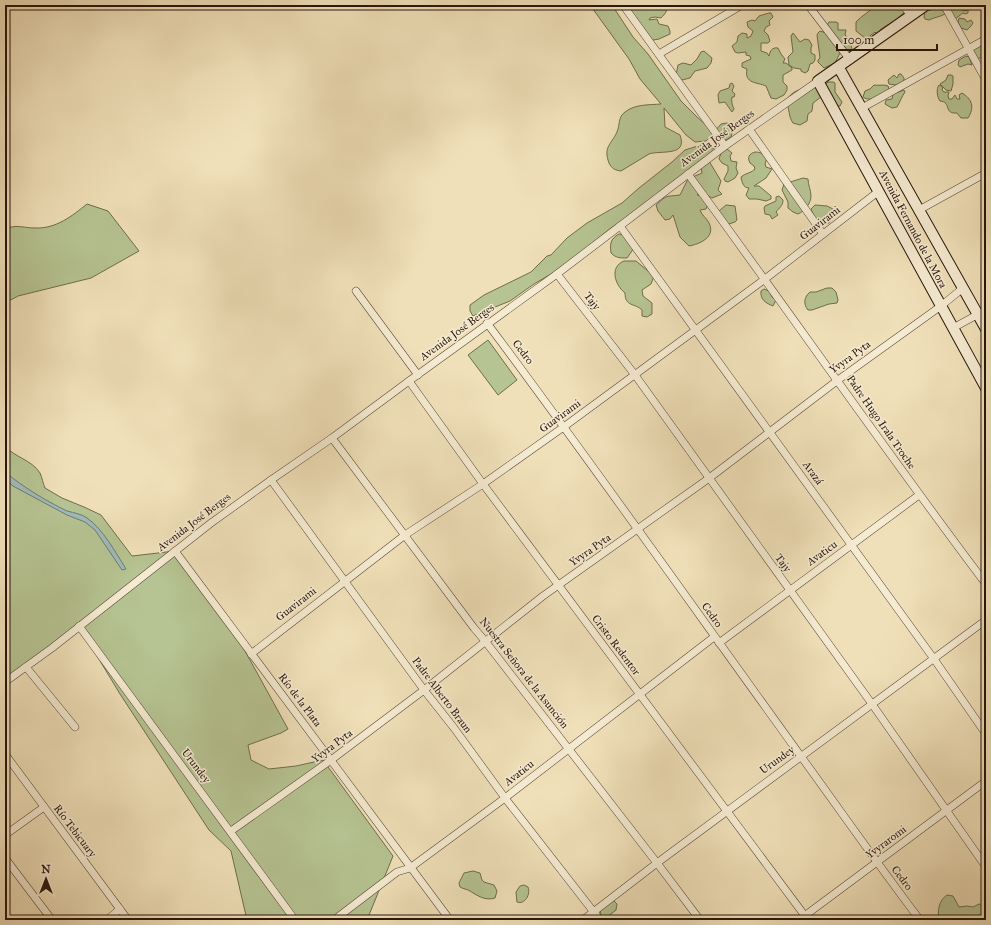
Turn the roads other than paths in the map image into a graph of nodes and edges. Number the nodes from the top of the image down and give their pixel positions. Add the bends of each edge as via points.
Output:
1 (623, 5) edge
2 (742, 5) edge
3 (808, 5) edge
4 (903, 5) edge
5 (926, 5) edge
6 (944, 5) edge
7 (911, 16) junction
8 (986, 39) edge
9 (969, 49) junction
10 (659, 54) junction
11 (850, 60) junction
12 (839, 68) junction
13 (986, 80) edge
14 (818, 81) junction
15 (862, 108) junction
16 (749, 129) junction
17 (725, 146) junction
18 (986, 173) edge
19 (688, 174) junction
20 (879, 191) junction
21 (919, 210) junction
22 (620, 226) junction
23 (823, 234) junction
24 (557, 274) junction
25 (765, 279) junction
26 (963, 288) junction
27 (356, 291) dead end
28 (941, 306) junction
29 (982, 312) edge
30 (488, 324) junction
31 (953, 328) junction
32 (986, 329) edge
33 (696, 330) junction
34 (418, 375) junction
35 (634, 375) junction
36 (838, 380) junction
37 (409, 381) junction
38 (986, 388) edge
39 (565, 426) junction
40 (769, 432) junction
41 (332, 438) junction
42 (708, 479) junction
43 (271, 480) junction
44 (482, 484) junction
45 (919, 495) junction
46 (638, 529) junction
47 (405, 535) junction
48 (851, 546) junction
49 (175, 551) junction
50 (344, 581) junction
51 (986, 584) edge
52 (558, 586) junction
53 (790, 590) junction
54 (986, 620) edge
55 (79, 626) junction
56 (714, 637) junction
57 (485, 641) junction
58 (719, 643) junction
59 (251, 654) junction
60 (934, 659) junction
61 (26, 667) junction
62 (5, 682) edge
63 (424, 690) junction
64 (640, 695) junction
65 (872, 704) junction
66 (75, 727) dead end
67 (986, 734) edge
68 (568, 749) junction
69 (5, 754) edge
70 (801, 756) junction
71 (331, 760) junction
72 (986, 781) edge
73 (505, 798) junction
74 (44, 807) junction
75 (728, 811) junction
76 (945, 811) junction
77 (231, 831) junction
78 (5, 835) edge
79 (5, 858) edge
80 (657, 862) junction
81 (877, 863) junction
82 (986, 867) edge
83 (410, 868) junction
84 (120, 909) junction
85 (594, 912) junction
86 (804, 919) edge
87 (52, 920) edge
88 (107, 920) edge
89 (128, 920) edge
90 (295, 920) edge
91 (334, 920) edge
92 (450, 920) edge
93 (583, 920) edge
94 (600, 920) edge
95 (700, 920) edge
96 (920, 920) edge

1 - 10 street
2 - 10 street
3 - 11 street
4 - 7 street
5 - 7 main road, Avenida José Berges
6 - 9 street
7 - 11 main road, Avenida José Berges
8 - 9 street
9 - 13 street
9 - 15 street
10 - 17 street
11 - 12 main road, Avenida José Berges
12 - 14 main road, Avenida José Berges
12 - 15 main road, Avenida Fernando de la Mora
14 - 16 street, Avenida José Berges
14 - 20 main road, Avenida Fernando de la Mora
15 - 21 main road, Avenida Fernando de la Mora
16 - 17 street, Avenida José Berges
16 - 23 street
17 - 19 street, Avenida José Berges
18 - 21 street
19 - 22 street, Avenida José Berges
19 - 25 street, Padre Hugo Irala Troche
20 - 23 street, Guavirami
20 - 28 main road, Avenida Fernando de la Mora
21 - 26 main road, Avenida Fernando de la Mora
22 - 24 street, Avenida José Berges
22 - 33 street, Arazá
23 - 25 street, Guavirami
24 - 30 street, Avenida José Berges
24 - 35 street, Tajy
25 - 33 street, Guavirami
25 - 36 street, Padre Hugo Irala Troche
26 - 28 street, Yvyra Pyta
26 - 29 main road, Avenida Fernando de la Mora
27 - 34 street
28 - 31 main road, Avenida Fernando de la Mora
28 - 36 street, Yvyra Pyta
29 - 31 street
29 - 32 main road, Avenida Fernando de la Mora
30 - 34 street, Avenida José Berges
30 - 39 street, Cedro
31 - 38 main road, Avenida Fernando de la Mora
33 - 35 street, Guavirami
33 - 40 street, Arazá
34 - 37 street, Avenida José Berges
35 - 39 street, Guavirami
35 - 42 street, Tajy
36 - 40 street, Yvyra Pyta
36 - 45 street, Padre Hugo Irala Troche
37 - 41 street, Avenida José Berges
37 - 44 street, Cristo Redentor
39 - 44 street, Guavirami
39 - 46 street, Cedro
40 - 42 street, Yvyra Pyta
40 - 48 street, Arazá
41 - 43 street, Avenida José Berges
41 - 47 street, Nuestra Señora de la Asunción
42 - 46 street, Yvyra Pyta
42 - 53 street, Tajy
43 - 49 street, Avenida José Berges
43 - 50 street, Padre Alberto Braun
44 - 47 street, Guavirami
44 - 52 street, Cristo Redentor
45 - 48 street, Avaticu
45 - 51 street, Padre Hugo Irala Troche
46 - 52 street, Yvyra Pyta
46 - 56 street, Cedro
47 - 50 street, Guavirami
47 - 57 street, Nuestra Señora de la Asunción
48 - 53 street, Avaticu
48 - 60 street, Arazá
49 - 55 street, Avenida José Berges
49 - 59 street, Río de la Plata
50 - 59 street, Guavirami
50 - 63 street, Padre Alberto Braun
52 - 57 street, Yvyra Pyta
52 - 64 street, Cristo Redentor
53 - 58 street, Avaticu
53 - 65 street, Tajy
54 - 60 street, Urundey
55 - 61 street, Avenida José Berges
55 - 77 street, Urundey
56 - 58 street, Cedro
56 - 64 street, Avaticu
57 - 63 street, Yvyra Pyta
57 - 68 street, Nuestra Señora de la Asunción
58 - 70 street, Cedro
59 - 71 street, Río de la Plata
60 - 65 street, Urundey
60 - 67 street, Arazá
61 - 62 street, Avenida José Berges
61 - 66 street
63 - 71 street, Yvyra Pyta
63 - 73 street, Padre Alberto Braun
64 - 68 street, Avaticu
64 - 75 street, Cristo Redentor
65 - 70 street, Urundey
65 - 76 street, Tajy
68 - 73 street, Avaticu
68 - 80 street, Nuestra Señora de la Asunción
69 - 74 street, Río Tebicuary
70 - 75 street, Urundey
70 - 81 street, Cedro
71 - 77 street, Yvyra Pyta
71 - 83 street, Río de la Plata
72 - 76 street, Yvyraromi
73 - 83 street, Avaticu
73 - 85 street, Padre Alberto Braun
74 - 78 street
74 - 84 street, Río Tebicuary
75 - 80 street, Urundey
75 - 86 street, Cristo Redentor
76 - 81 street, Yvyraromi
76 - 82 street, Tajy
77 - 90 street, Urundey
79 - 87 street
80 - 85 street, Urundey
80 - 95 street, Nuestra Señora de la Asunción
81 - 86 street, Yvyraromi
81 - 96 street, Cedro
83 - 91 street, Avaticu via 397,872
83 - 92 street, Río de la Plata
84 - 88 street
84 - 89 street, Río Tebicuary
85 - 93 street, Urundey
85 - 94 street, Padre Alberto Braun

